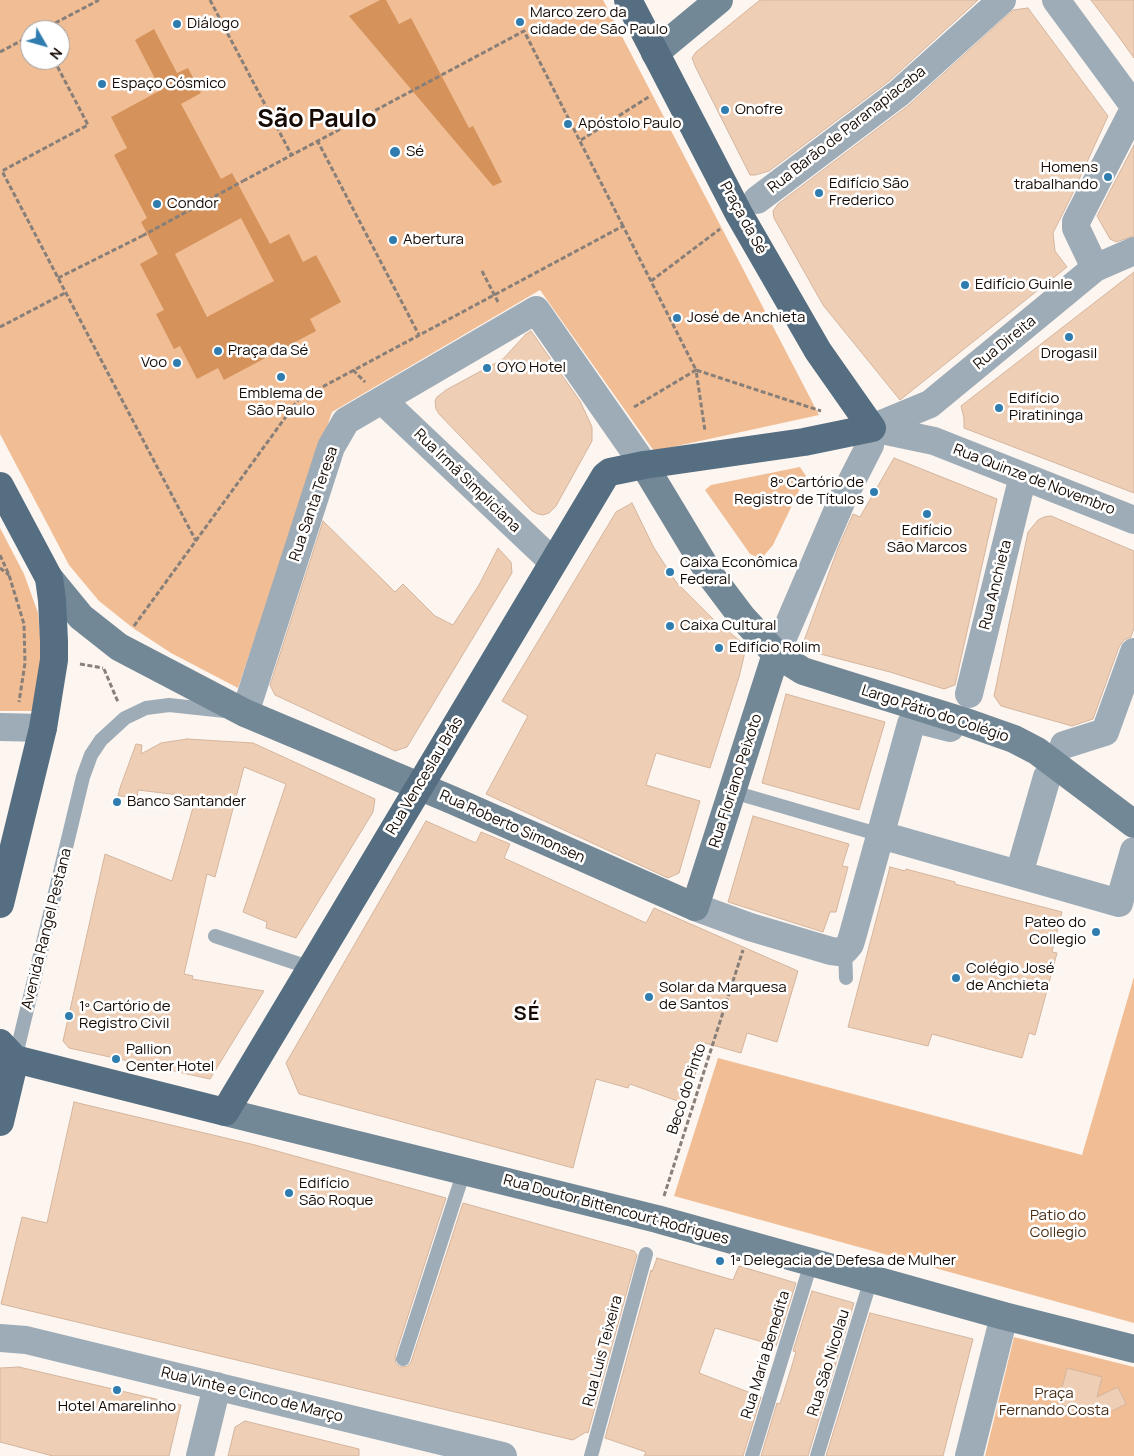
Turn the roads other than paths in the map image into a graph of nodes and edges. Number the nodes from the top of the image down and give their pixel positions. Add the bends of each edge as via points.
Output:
1 (628, 0) edge
2 (718, 0) edge
3 (1002, 0) edge
4 (1056, 0) edge
5 (655, 53) junction
6 (1134, 107) edge
7 (757, 200) dead end
8 (1134, 251) edge
9 (1095, 268) junction
10 (382, 400) junction
11 (872, 428) junction
12 (644, 465) junction
13 (1023, 476) junction
14 (0, 486) edge
15 (1134, 520) edge
16 (552, 562) junction
17 (48, 578) junction
18 (1134, 652) edge
19 (776, 654) junction
20 (969, 694) dead end
21 (245, 713) junction
22 (8, 727) edge
23 (43, 728) junction
24 (1064, 745) dead end
25 (1048, 777) dead end
26 (419, 786) junction
27 (733, 792) junction
28 (1134, 824) edge
29 (881, 835) junction
30 (1134, 837) edge
31 (1134, 851) edge
32 (1019, 874) junction
33 (0, 904) edge
34 (695, 907) junction
35 (215, 936) dead end
36 (845, 950) junction
37 (310, 968) junction
38 (846, 978) dead end
39 (8, 1051) edge
40 (225, 1112) junction
41 (0, 1122) edge
42 (464, 1171) junction
43 (646, 1254) dead end
44 (811, 1263) junction
45 (871, 1279) junction
46 (1004, 1316) junction
47 (0, 1338) edge
48 (1134, 1349) edge
49 (403, 1359) dead end
50 (218, 1386) junction
51 (200, 1456) edge
52 (503, 1456) edge
53 (591, 1456) edge
54 (752, 1456) edge
55 (817, 1456) edge
56 (969, 1456) edge

1 - 5 main road, Praça da Sé
2 - 5 main road
3 - 7 street, Rua Barão de Paranapiacaba via 899,93
4 - 6 street
5 - 11 main road, Praça da Sé via 739,214 818,351
6 - 9 street via 1076,222
8 - 9 street, Rua Direita
9 - 11 street, Rua Direita via 930,404
10 - 12 street, Rua Santa Teresa via 536,310
10 - 16 street, Rua Irmã Simpliciana
10 - 21 street, Rua Santa Teresa via 346,421 331,447
11 - 12 main road via 804,442
11 - 13 street, Rua Quinze de Novembro via 934,441
11 - 19 street via 870,445 832,523
12 - 16 main road, Rua Venceslau Brás via 616,470 605,476
12 - 19 main road via 711,576
13 - 15 street, Rua Quinze de Novembro
13 - 20 street, Rua Anchieta
14 - 17 main road
16 - 26 main road, Rua Venceslau Brás
17 - 21 main road, Rua Roberto Simonsen via 81,617 119,648
17 - 23 main road via 54,650
18 - 24 street via 1105,732
19 - 27 main road, Rua Floriano Peixoto
19 - 28 main road, Largo Pátio do Colégio via 803,671 1014,739 1037,752
21 - 26 main road, Rua Roberto Simonsen
21 - 39 lane, Avenida Rangel Pestana via 169,705 146,708 125,718 101,740 83,777
22 - 23 street
23 - 33 main road
25 - 32 street
26 - 34 main road, Rua Roberto Simonsen
26 - 37 main road, Rua Venceslau Brás
27 - 29 lane
27 - 34 main road, Rua Floriano Peixoto
29 - 30 street, Largo Pátio do Colégio via 915,719 987,738 1019,752
29 - 32 street
29 - 36 street, Largo Pátio do Colégio via 854,934
31 - 32 street via 1119,903
34 - 36 street via 831,951
35 - 37 lane
36 - 38 lane
37 - 40 main road, Rua Venceslau Brás
39 - 40 main road
39 - 41 main road, Avenida Rangel Pestana
40 - 42 main road, Rua Doutor Bittencourt Rodrigues
42 - 44 main road, Rua Doutor Bittencourt Rodrigues via 657,1219
42 - 49 lane
43 - 53 lane, Rua Luis Teixeira
44 - 45 main road, Rua Doutor Bittencourt Rodrigues
44 - 54 lane, Rua Maria Benedita
45 - 46 main road, Rua Doutor Bittencourt Rodrigues
45 - 55 lane, Rua São Nicolau
46 - 48 main road
46 - 56 street
47 - 50 street, Rua Vinte e Cinco de Março via 26,1340
50 - 51 street
50 - 52 street, Rua Vinte e Cinco de Março

